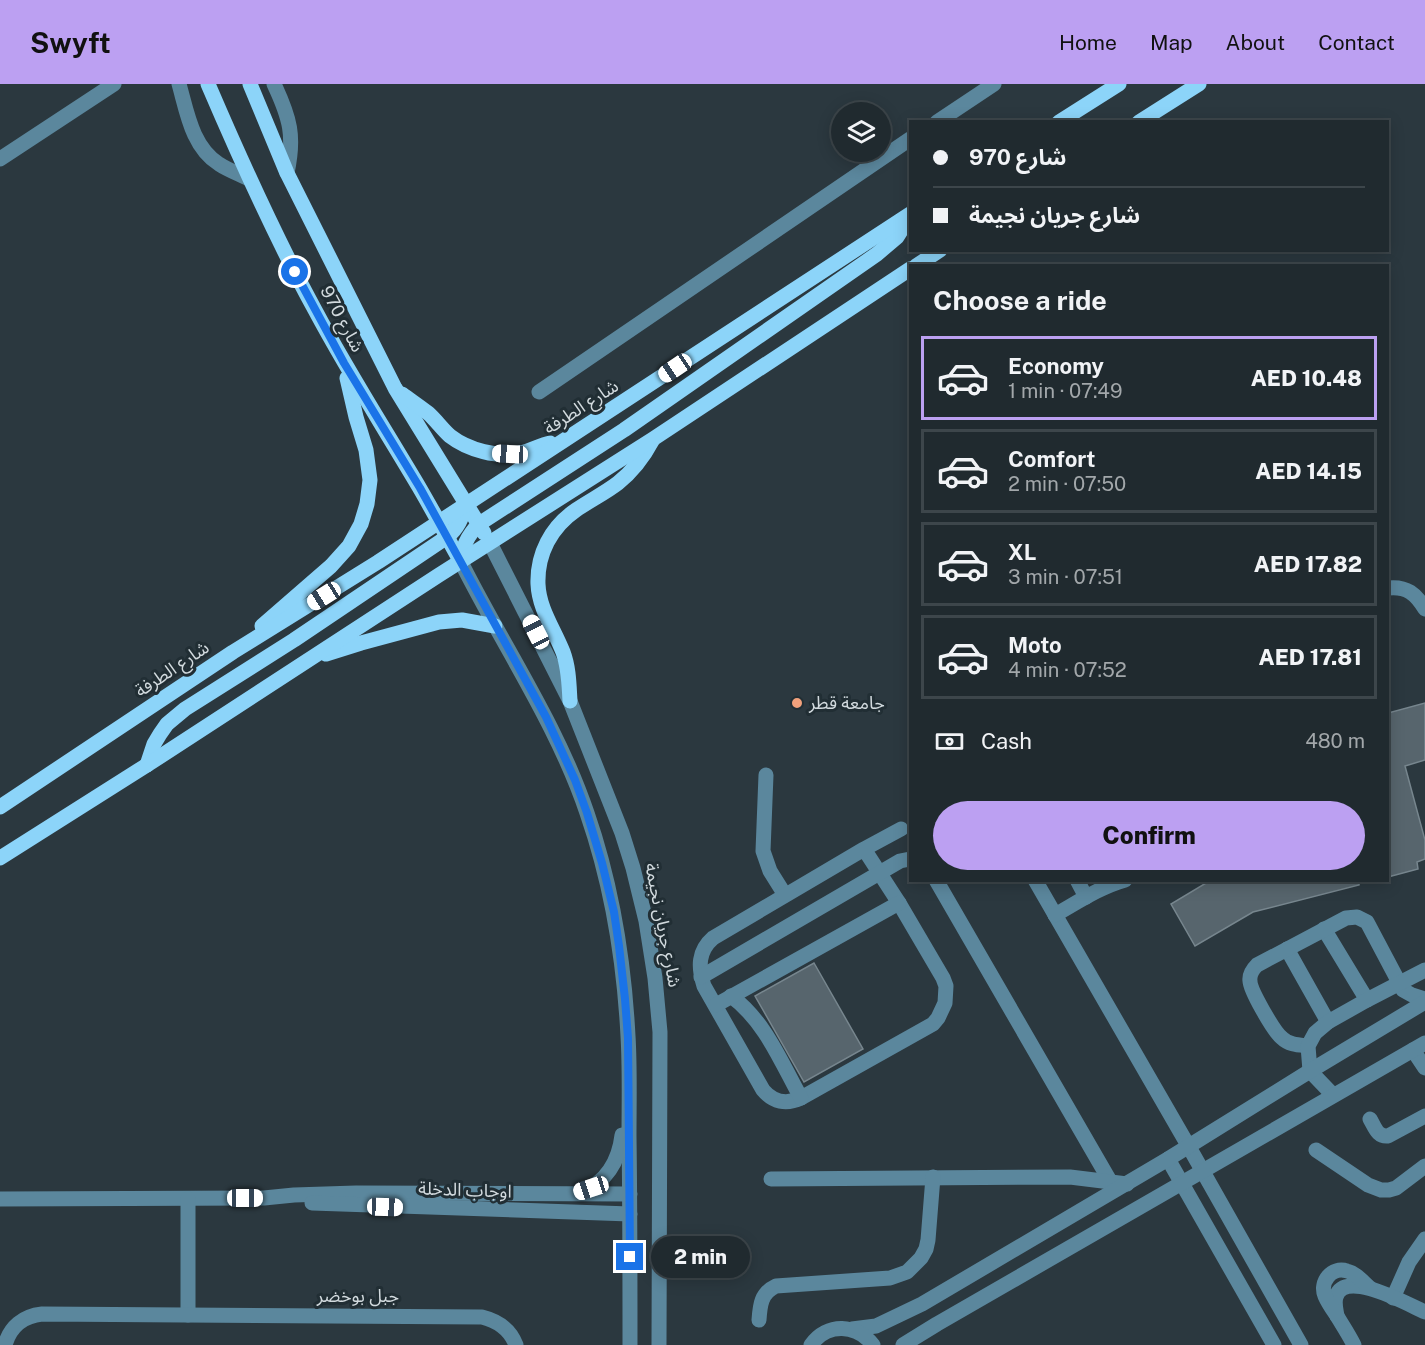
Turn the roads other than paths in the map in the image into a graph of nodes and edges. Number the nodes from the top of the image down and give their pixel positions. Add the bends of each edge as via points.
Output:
1 (114, 84) edge
2 (179, 84) edge
3 (208, 84) edge
4 (250, 84) edge
5 (274, 84) edge
6 (993, 84) edge
7 (1119, 84) edge
8 (1199, 84) edge
9 (940, 120) edge
10 (1062, 120) edge
11 (1142, 120) edge
12 (909, 140) edge
13 (0, 159) edge
14 (287, 173) junction
15 (249, 179) junction
16 (909, 215) edge
17 (909, 216) edge
18 (937, 252) edge
19 (919, 264) edge
20 (909, 270) edge
21 (344, 363) junction
22 (394, 388) junction
23 (539, 392) dead end
24 (652, 439) junction
25 (562, 442) junction
26 (466, 504) junction
27 (439, 522) junction
28 (479, 524) junction
29 (447, 537) junction
30 (490, 543) junction
31 (461, 562) junction
32 (1389, 588) edge
33 (1425, 609) edge
34 (495, 626) junction
35 (233, 652) junction
36 (306, 660) junction
37 (570, 702) junction
38 (147, 765) junction
39 (766, 775) dead end
40 (0, 807) edge
41 (900, 829) dead end
42 (864, 849) junction
43 (0, 858) edge
44 (909, 859) edge
45 (879, 872) junction
46 (937, 882) edge
47 (1036, 882) edge
48 (1078, 882) edge
49 (1119, 882) edge
50 (785, 895) junction
51 (1086, 897) junction
52 (898, 903) junction
53 (1055, 915) junction
54 (1324, 929) junction
55 (1287, 949) junction
56 (1425, 970) edge
57 (701, 977) junction
58 (1399, 984) junction
59 (731, 996) junction
60 (1367, 1000) junction
61 (1425, 1001) edge
62 (716, 1005) junction
63 (1328, 1022) junction
64 (628, 1038) junction
65 (1308, 1046) junction
66 (1419, 1046) edge
67 (1425, 1068) edge
68 (1310, 1071) junction
69 (1333, 1095) junction
70 (801, 1098) junction
71 (1425, 1116) edge
72 (1370, 1119) dead end
73 (1189, 1147) junction
74 (1316, 1150) dead end
75 (1168, 1160) junction
76 (1425, 1166) edge
77 (1202, 1171) junction
78 (933, 1177) junction
79 (771, 1179) dead end
80 (1110, 1181) junction
81 (1182, 1182) junction
82 (1127, 1184) junction
83 (574, 1194) junction
84 (630, 1194) junction
85 (264, 1198) junction
86 (0, 1199) edge
87 (188, 1199) junction
88 (630, 1214) junction
89 (1425, 1239) edge
90 (1393, 1298) junction
91 (1425, 1312) edge
92 (188, 1315) junction
93 (759, 1320) dead end
94 (1289, 1323) junction
95 (852, 1329) junction
96 (1271, 1340) edge
97 (5, 1345) edge
98 (516, 1345) edge
99 (630, 1345) edge
100 (659, 1345) edge
101 (811, 1345) edge
102 (873, 1345) edge
103 (903, 1345) edge
104 (1301, 1345) edge
105 (1354, 1345) edge

1 - 13 street
2 - 15 street via 201,146 218,164
3 - 15 main road, شارع 970
4 - 14 main road, شارع 970
5 - 14 street via 290,124
6 - 9 street
7 - 10 main road
8 - 11 main road
12 - 23 street
14 - 22 main road, شارع 970
15 - 21 main road, شارع 970
16 - 25 main road, شارع الطرفة
17 - 28 main road via 897,237 877,254 624,430
18 - 19 main road
20 - 24 main road
21 - 27 main road, شارع 970
21 - 35 main road via 370,480 361,524 349,546 331,566
22 - 25 main road via 472,449 520,454 542,444
22 - 26 main road, شارع 970
24 - 30 main road
24 - 37 main road via 637,465 563,521 540,557 540,598 564,653
25 - 26 main road, شارع الطرفة
26 - 27 main road, شارع الطرفة
26 - 28 main road, شارع 970
26 - 29 main road via 461,520
27 - 29 main road, شارع 970
27 - 35 main road, شارع الطرفة
28 - 30 main road, شارع 970
28 - 31 main road via 466,541
29 - 31 main road, شارع 970
29 - 38 main road via 175,716 154,744
30 - 31 main road
30 - 37 street, شارع جريان نجيمة
31 - 34 street
31 - 36 main road
32 - 33 street via 1412,593
34 - 36 main road via 462,620 440,622
34 - 64 street via 546,717 587,813 614,912
35 - 40 main road, شارع الطرفة
36 - 38 main road
37 - 100 street, شارع جريان نجيمة via 622,832 646,921 656,978 660,1032
38 - 43 main road
39 - 50 street via 763,851
41 - 42 street
42 - 45 street
42 - 50 street
44 - 45 street
45 - 52 street
45 - 57 street
46 - 80 street
47 - 53 street
48 - 51 street
49 - 51 street
50 - 57 street via 713,938 702,952
51 - 53 street
52 - 59 street
52 - 70 street via 943,978 946,994 942,1010 933,1024
53 - 73 street
54 - 55 street
54 - 58 street via 1352,916 1362,919
54 - 60 street
55 - 63 street
55 - 65 street via 1257,965 1250,985 1279,1036
56 - 58 street
57 - 62 street
58 - 60 street
58 - 61 street
59 - 62 street
59 - 70 street via 757,1021
60 - 63 street
61 - 68 street
62 - 70 street via 766,1094 783,1102
63 - 65 street
64 - 83 street via 621,1065 622,1137 617,1157 600,1182
64 - 84 street
65 - 68 street
66 - 67 street
66 - 69 street
68 - 69 street
68 - 73 street
69 - 77 street
71 - 72 street via 1384,1136
73 - 75 street
73 - 77 street
74 - 76 street via 1381,1190 1402,1185
75 - 81 street
75 - 82 street
77 - 81 street
77 - 94 street
78 - 79 street
78 - 80 street via 1070,1177
78 - 93 street via 926,1249 908,1272 890,1278 776,1286 763,1296
80 - 82 street
81 - 96 street
81 - 103 street
82 - 95 street via 922,1304 876,1326
83 - 84 street, اوجاب الدخلة
83 - 85 street, اوجاب الدخلة via 356,1193
84 - 88 street
85 - 87 street, اوجاب الدخلة
85 - 88 street, اوجاب الدخلة via 364,1206
86 - 87 street, اوجاب الدخلة
87 - 92 street
88 - 99 street
89 - 90 street via 1409,1262
90 - 91 street
90 - 105 street via 1370,1288 1351,1272 1338,1270 1328,1276 1324,1294
92 - 97 street, جبل بوخضر via 34,1315 15,1325
92 - 98 street, جبل بوخضر via 482,1317 498,1322
94 - 96 street
94 - 104 street
95 - 101 street via 831,1330
95 - 102 street

